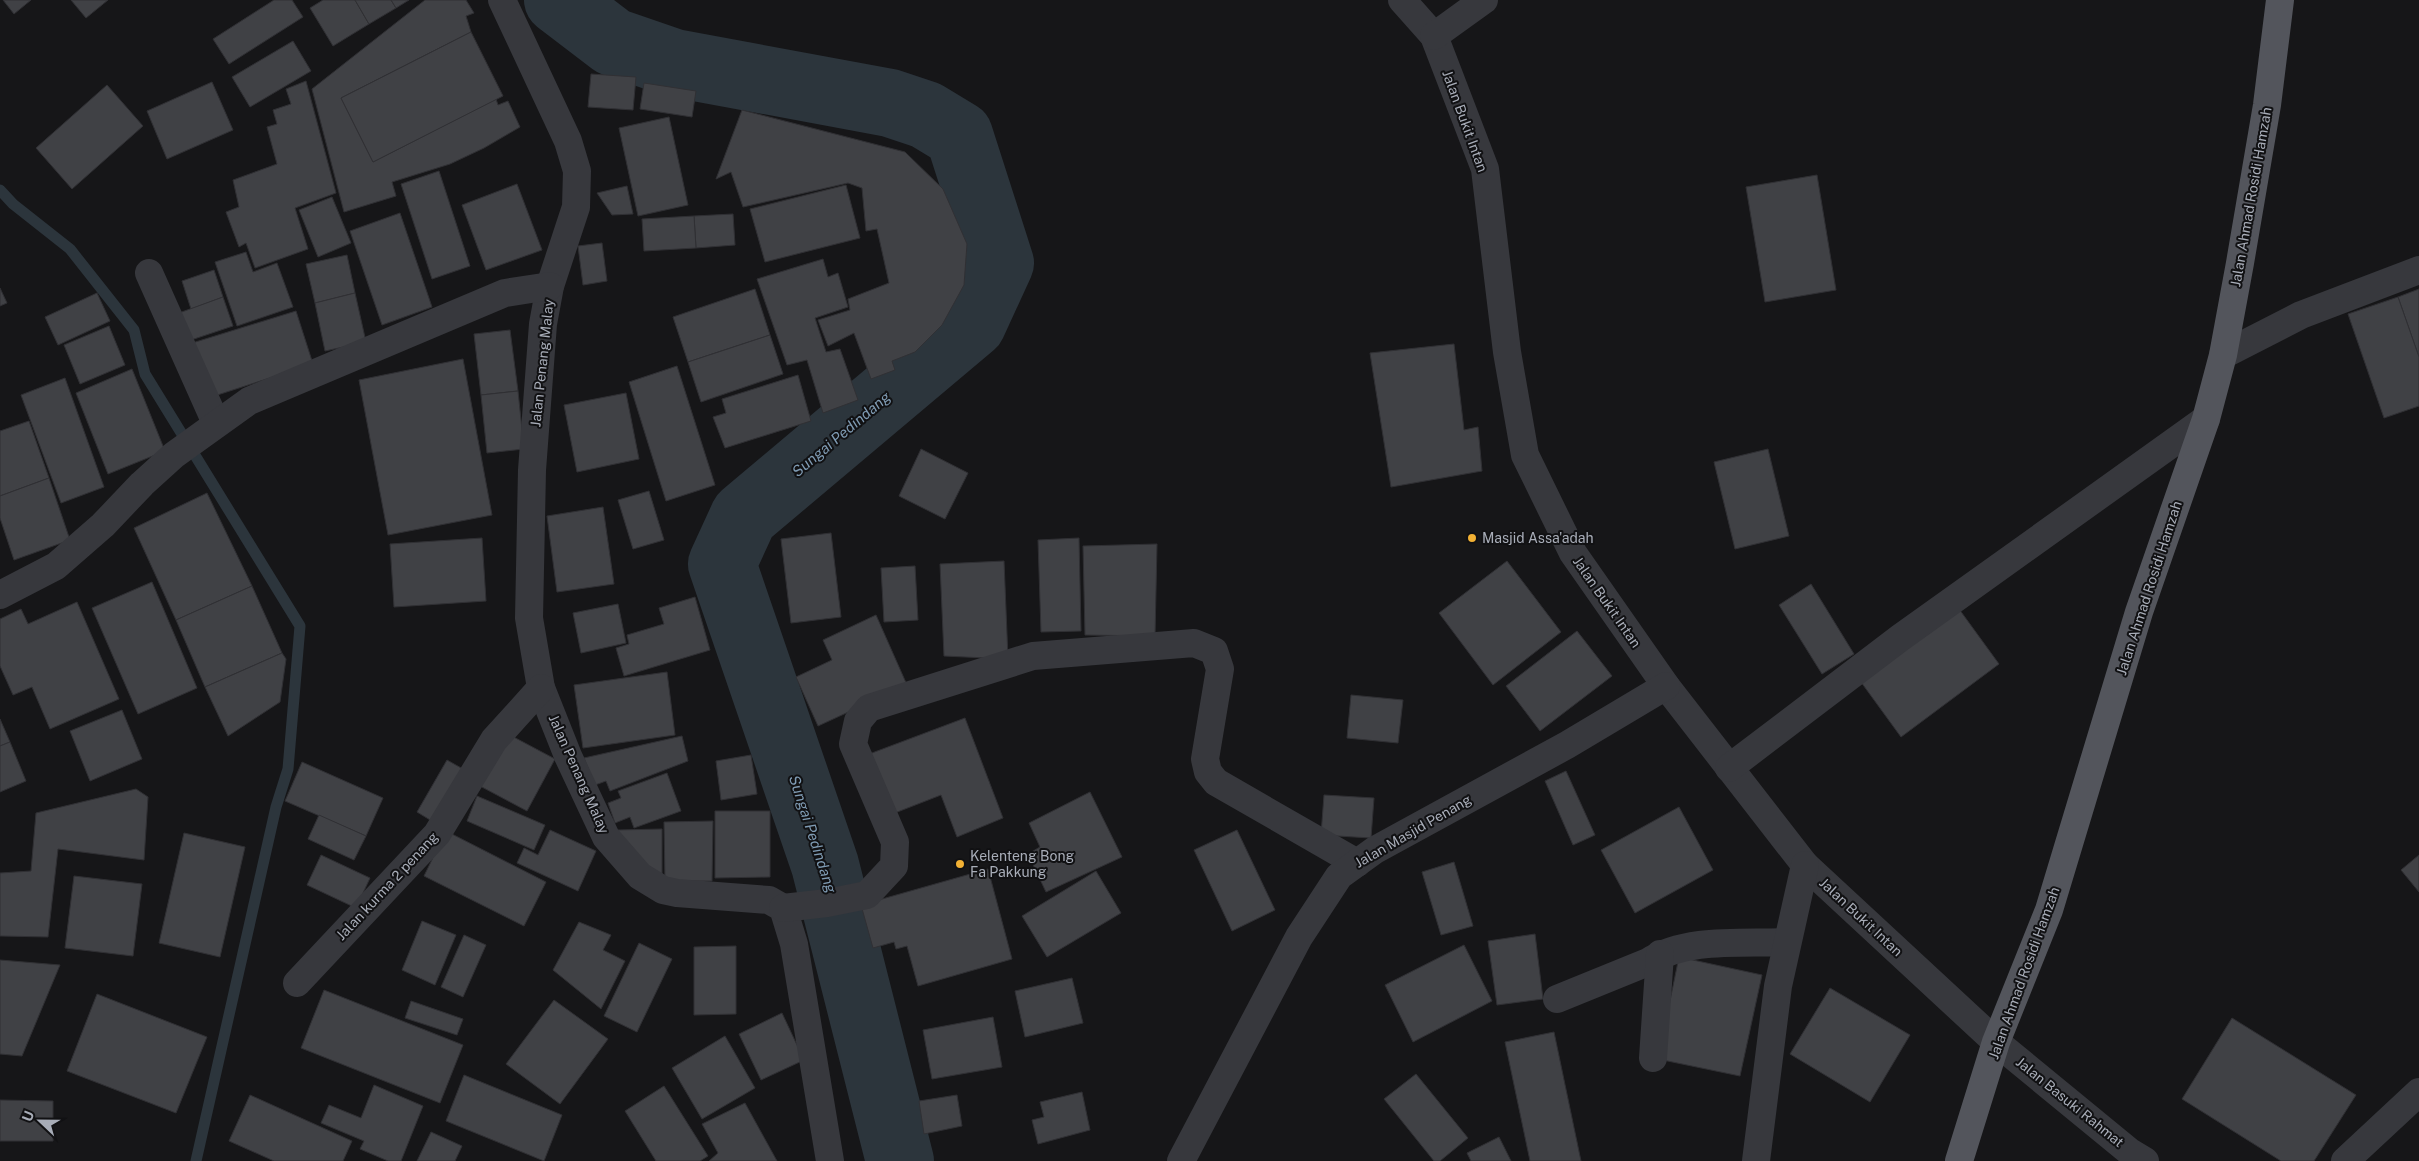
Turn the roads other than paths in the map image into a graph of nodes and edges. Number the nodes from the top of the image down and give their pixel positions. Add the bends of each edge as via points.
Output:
1 (502, 0) edge
2 (1402, 0) edge
3 (1484, 0) edge
4 (2280, 0) edge
5 (1434, 36) junction
6 (2419, 270) edge
7 (149, 273) dead end
8 (550, 286) junction
9 (2223, 355) junction
10 (2206, 419) junction
11 (211, 428) junction
12 (0, 596) edge
13 (1666, 686) junction
14 (541, 688) junction
15 (1729, 768) junction
16 (1357, 863) junction
17 (1805, 865) junction
18 (783, 908) junction
19 (1788, 942) junction
20 (1660, 954) junction
21 (297, 983) dead end
22 (1556, 999) dead end
23 (1996, 1042) junction
24 (1653, 1058) dead end
25 (2419, 1092) edge
26 (830, 1161) edge
27 (1181, 1161) edge
28 (1756, 1161) edge
29 (1958, 1161) edge
30 (2145, 1161) edge
31 (2345, 1161) edge

1 - 8 street, Jalan Penang Malay via 568,142 577,171 576,207
2 - 5 street, Jalan Bukit Intan
3 - 5 street
4 - 9 main road, Jalan Ahmad Rosidi Hamzah via 2267,104
5 - 13 street, Jalan Bukit Intan via 1485,169 1507,352 1525,455 1572,554
6 - 9 street via 2301,315
7 - 11 street
8 - 11 street via 505,293 440,319 249,401
8 - 14 street, Jalan Penang Malay via 543,324 532,480 529,618
9 - 10 main road, Jalan Ahmad Rosidi Hamzah
10 - 15 street via 1900,638
10 - 23 main road, Jalan Ahmad Rosidi Hamzah via 2139,612 2049,910
11 - 12 street via 174,454 103,525 56,566
13 - 15 street, Jalan Bukit Intan
13 - 16 street, Jalan Masjid Penang
14 - 18 street, Jalan Penang Malay via 606,837 640,876 663,890 769,900
14 - 21 street, Jalan kurma 2 penang via 494,740 436,834
15 - 17 street, Jalan Bukit Intan
16 - 18 street via 1216,782 1208,772 1205,759 1220,669 1214,651 1194,643 1033,656 869,708 858,721 853,744 895,842 894,866 867,895
16 - 27 street, Jalan Masjid Penang via 1339,876 1299,937
17 - 19 street
17 - 23 street, Jalan Bukit Intan
18 - 26 street via 794,944
19 - 20 street via 1702,945
19 - 28 street via 1778,986
20 - 22 street via 1648,962
20 - 24 street
23 - 29 main road, Jalan Ahmad Rosidi Hamzah
23 - 30 street, Jalan Basuki Rahmat
25 - 31 street

